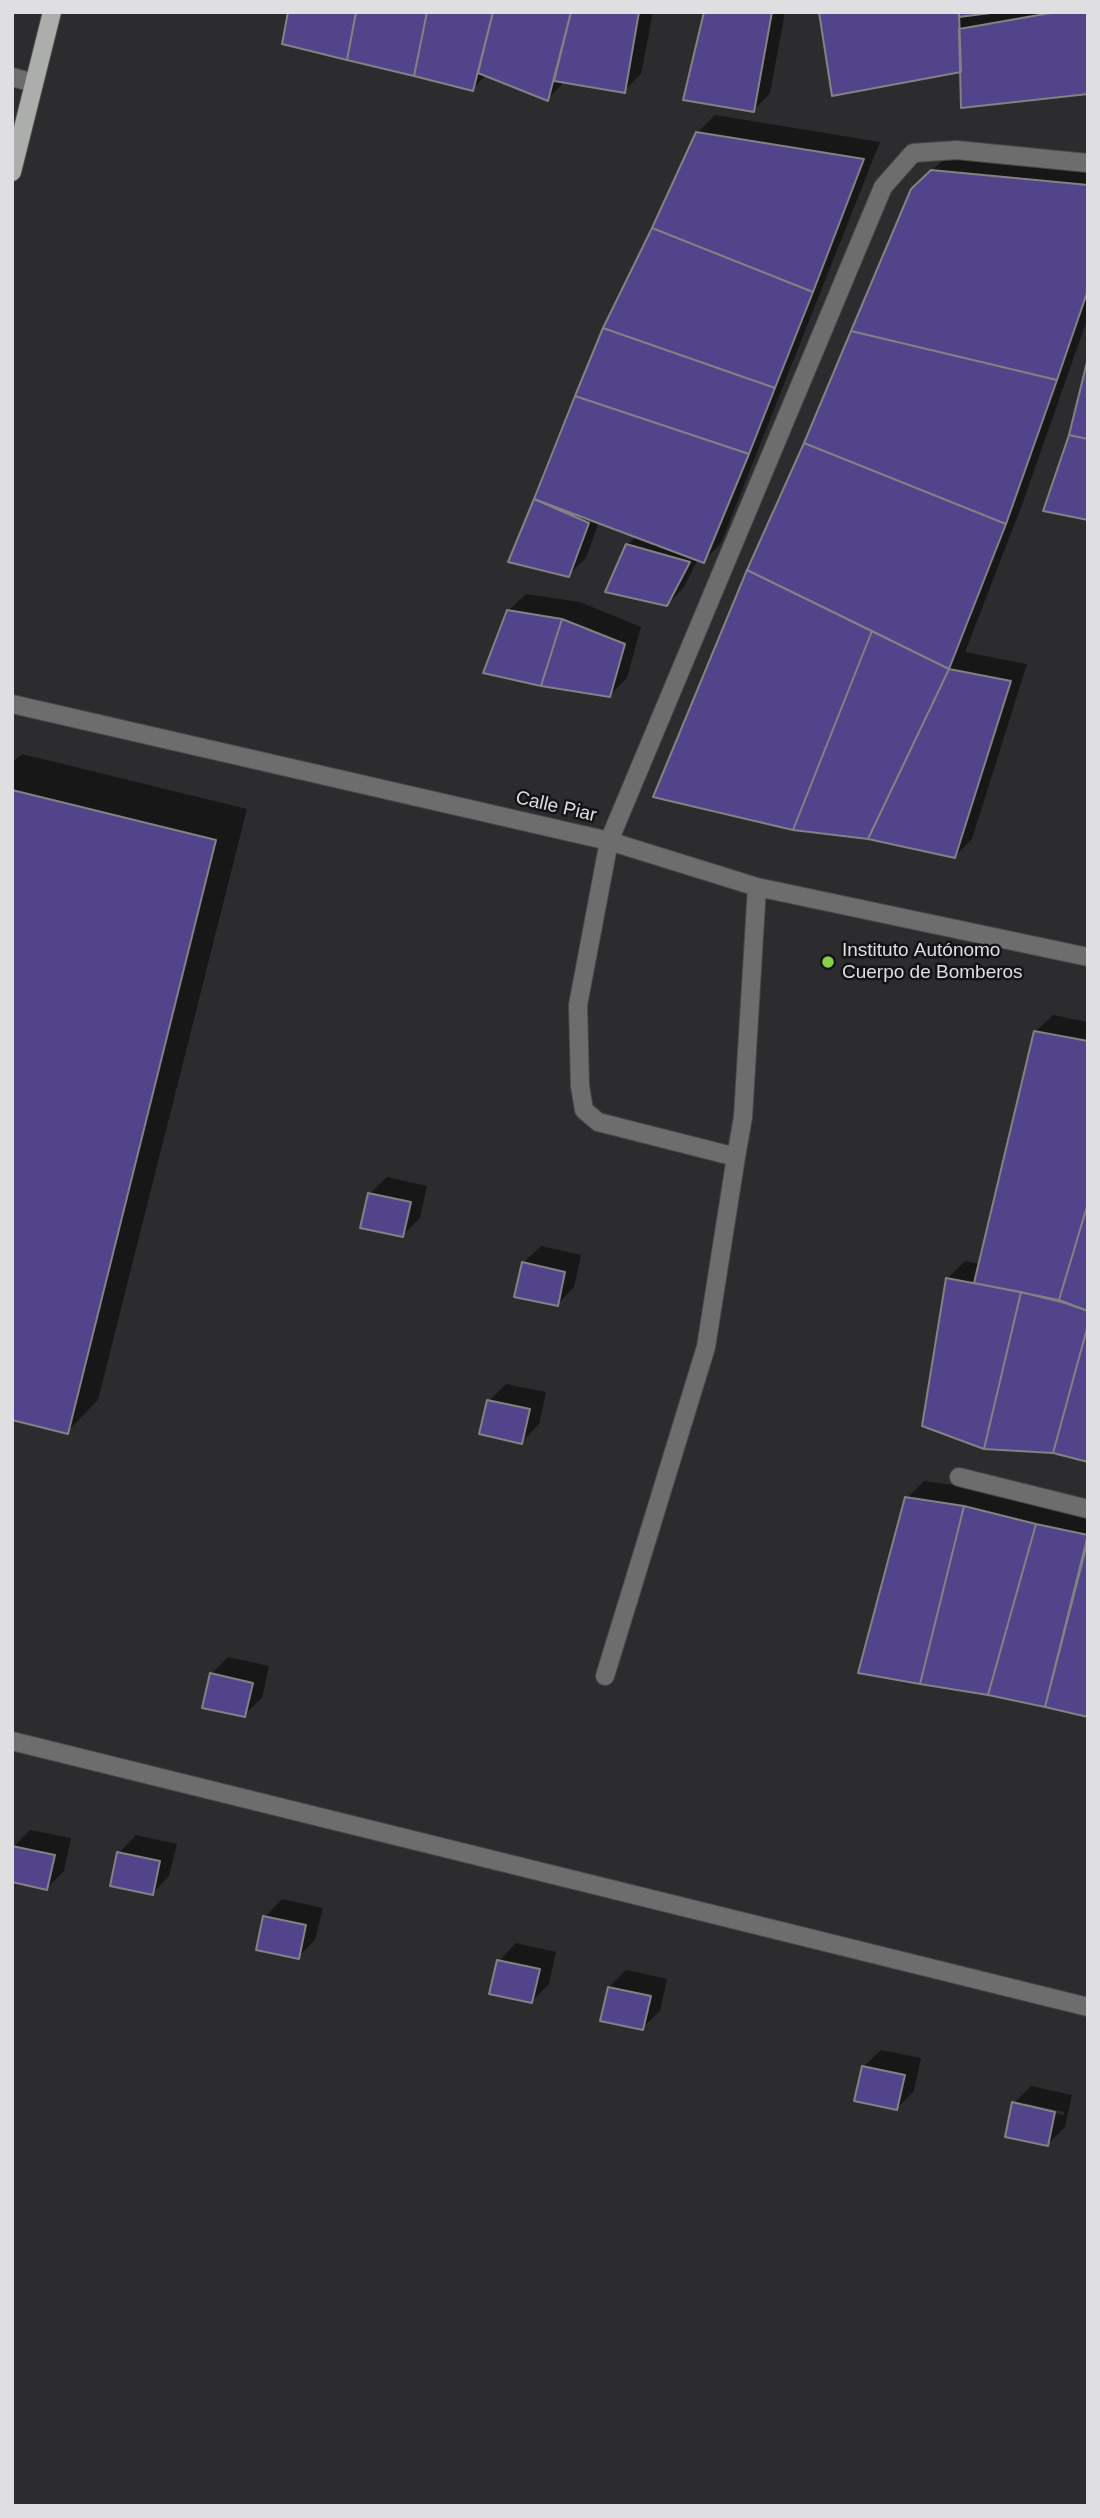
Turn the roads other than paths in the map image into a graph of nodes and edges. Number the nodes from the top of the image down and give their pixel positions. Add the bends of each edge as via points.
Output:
1 (52, 12) edge
2 (12, 77) edge
3 (34, 83) junction
4 (1088, 163) edge
5 (12, 172) edge
6 (12, 704) edge
7 (610, 841) junction
8 (757, 887) junction
9 (1088, 957) edge
10 (736, 1157) junction
11 (959, 1477) dead end
12 (1088, 1509) edge
13 (605, 1676) dead end
14 (12, 1741) edge
15 (1088, 2007) edge

1 - 3 main road
2 - 3 street
3 - 5 main road
4 - 7 street via 957,150 913,153 883,187
6 - 7 street, Calle Piar
7 - 8 street, Calle Piar
7 - 10 street via 578,1005 579,1086 584,1110 598,1122
8 - 9 street, Calle Piar
8 - 10 street via 743,1117
10 - 13 street via 706,1347
11 - 12 street
14 - 15 street

